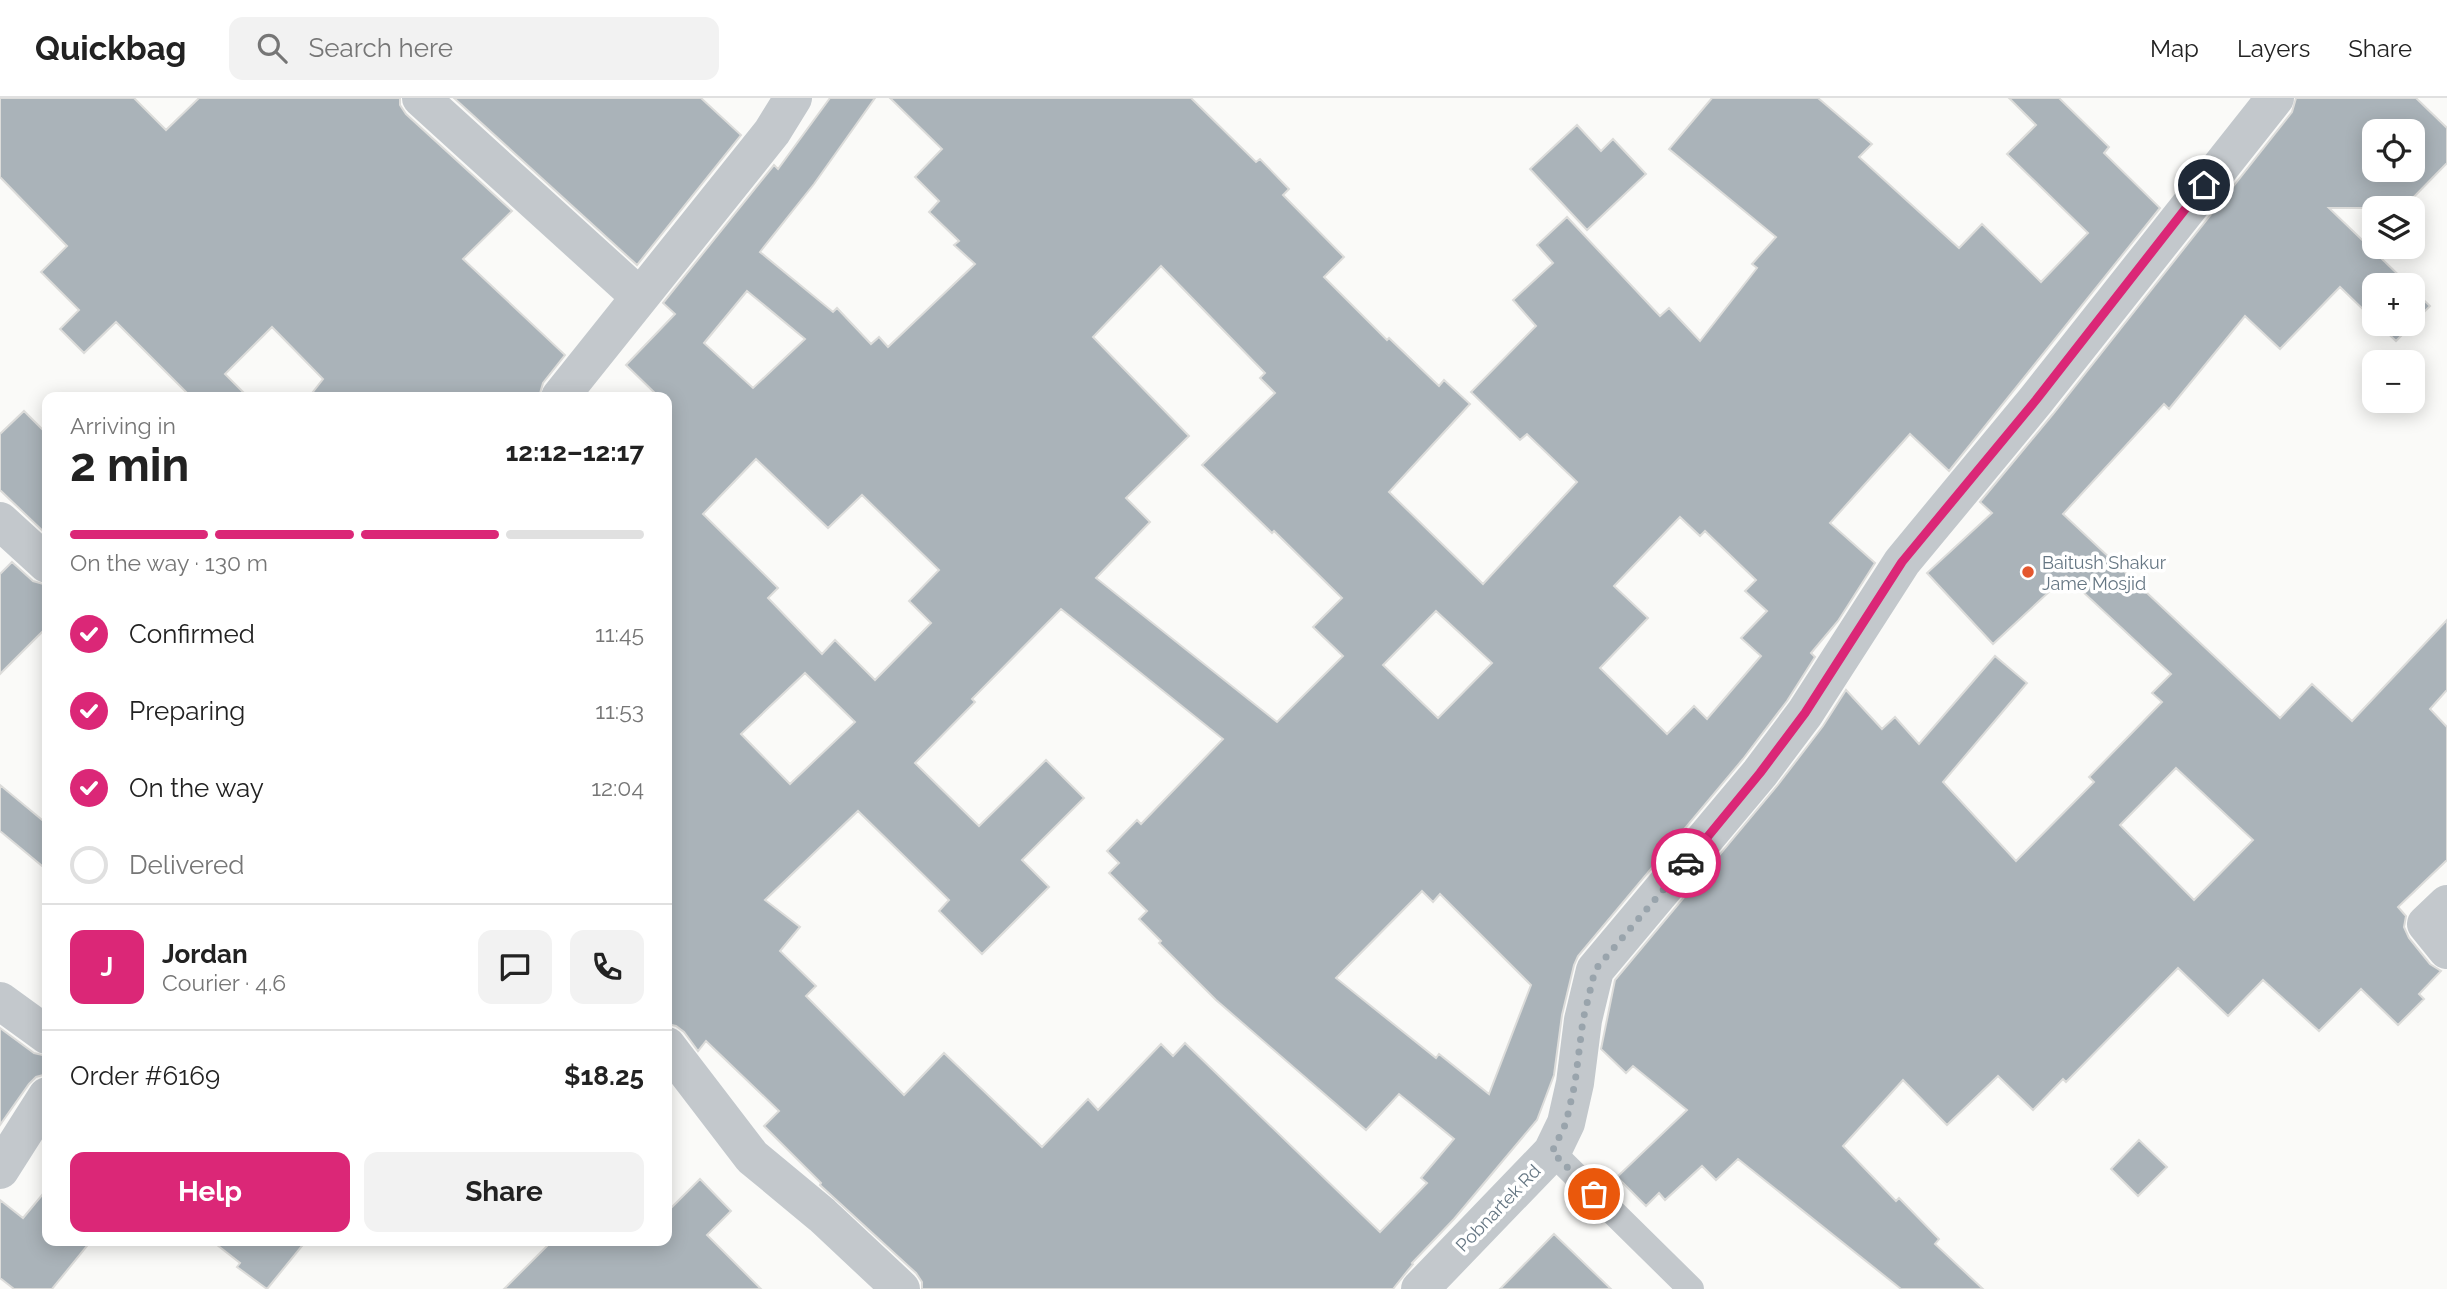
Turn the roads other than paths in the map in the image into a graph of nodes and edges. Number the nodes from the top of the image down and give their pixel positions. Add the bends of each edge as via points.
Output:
1 (421, 98) edge
2 (793, 98) edge
3 (2276, 98) edge
4 (640, 297) junction
5 (564, 392) edge
6 (0, 521) edge
7 (42, 559) edge
8 (2447, 904) edge
9 (2447, 950) edge
10 (0, 1001) edge
11 (42, 1031) edge
12 (672, 1053) edge
13 (42, 1104) edge
14 (1552, 1152) junction
15 (0, 1170) edge
16 (901, 1289) edge
17 (1420, 1289) edge
18 (1691, 1289) edge

1 - 4 street
2 - 4 street via 772,132
3 - 14 street, Pobnartek Rd via 1902,562 1805,713 1760,773 1595,970 1566,1123
4 - 5 street
6 - 7 street
8 - 9 street via 2426,924
10 - 11 street
12 - 16 street via 752,1157
13 - 15 street
14 - 17 street, Pobnartek Rd
14 - 18 lane

